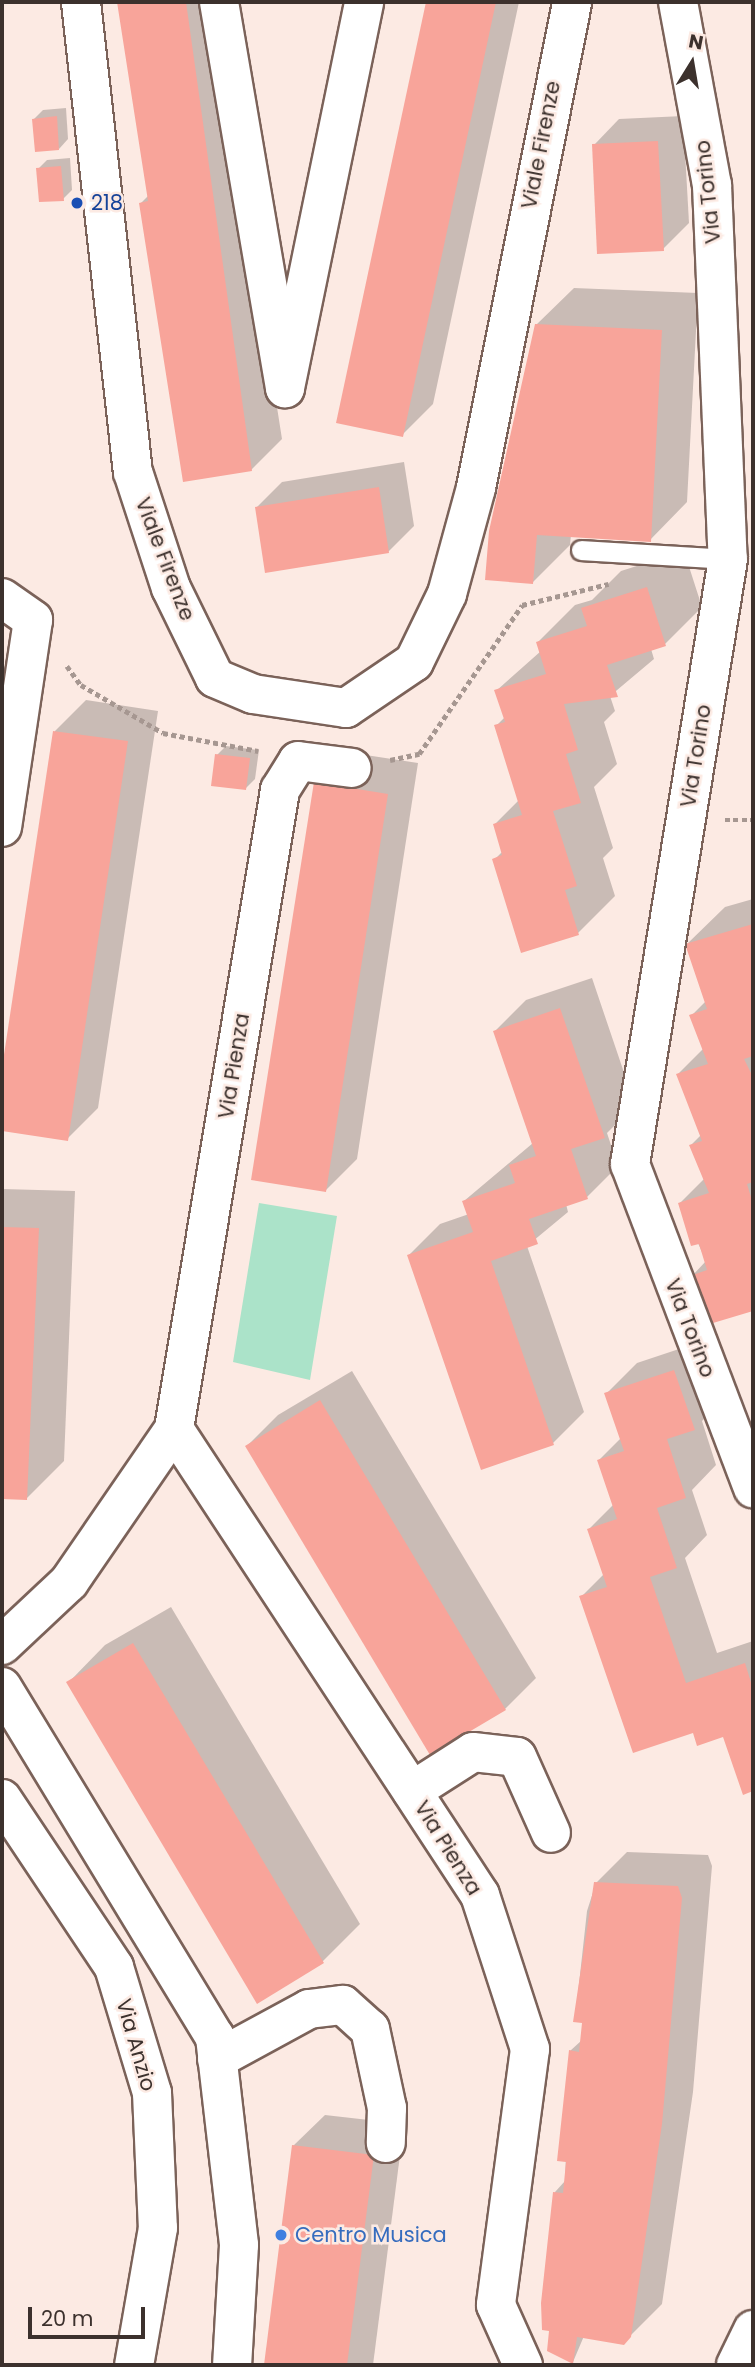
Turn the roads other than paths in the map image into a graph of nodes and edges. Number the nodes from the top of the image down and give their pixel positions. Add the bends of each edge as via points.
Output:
1 (81, 2) edge
2 (219, 2) edge
3 (364, 2) edge
4 (572, 2) edge
5 (678, 2) edge
6 (581, 550) dead end
7 (728, 559) junction
8 (2, 598) edge
9 (352, 768) road end
10 (2, 827) edge
11 (174, 1429) junction
12 (753, 1488) edge
13 (2, 1645) edge
14 (2, 1686) edge
15 (412, 1791) junction
16 (2, 1799) edge
17 (551, 1833) dead end
18 (217, 2059) junction
19 (386, 2143) dead end
20 (753, 2330) edge
21 (134, 2365) edge
22 (232, 2365) edge
23 (523, 2365) edge
24 (736, 2365) edge

1 - 4 street, Viale Firenze via 133,472 171,588 215,678 253,694 346,708 414,662 447,594 476,488
2 - 3 street via 285,388
5 - 7 street, Via Torino via 712,185
6 - 7 lane
7 - 12 street, Via Torino via 630,1164
8 - 10 street via 33,621
9 - 11 street, Via Pienza via 298,761 280,790
11 - 13 street, Via Pienza via 69,1582
11 - 15 street, Via Pienza
14 - 18 street via 215,2037
15 - 17 street via 473,1752 517,1758
15 - 23 street, Via Pienza via 480,1895 530,2049 496,2305
16 - 21 street, Via Anzio via 114,1967 152,2093 158,2228
18 - 19 street via 309,2009 343,2005 370,2029 387,2108
18 - 22 street via 239,2245
20 - 24 street

